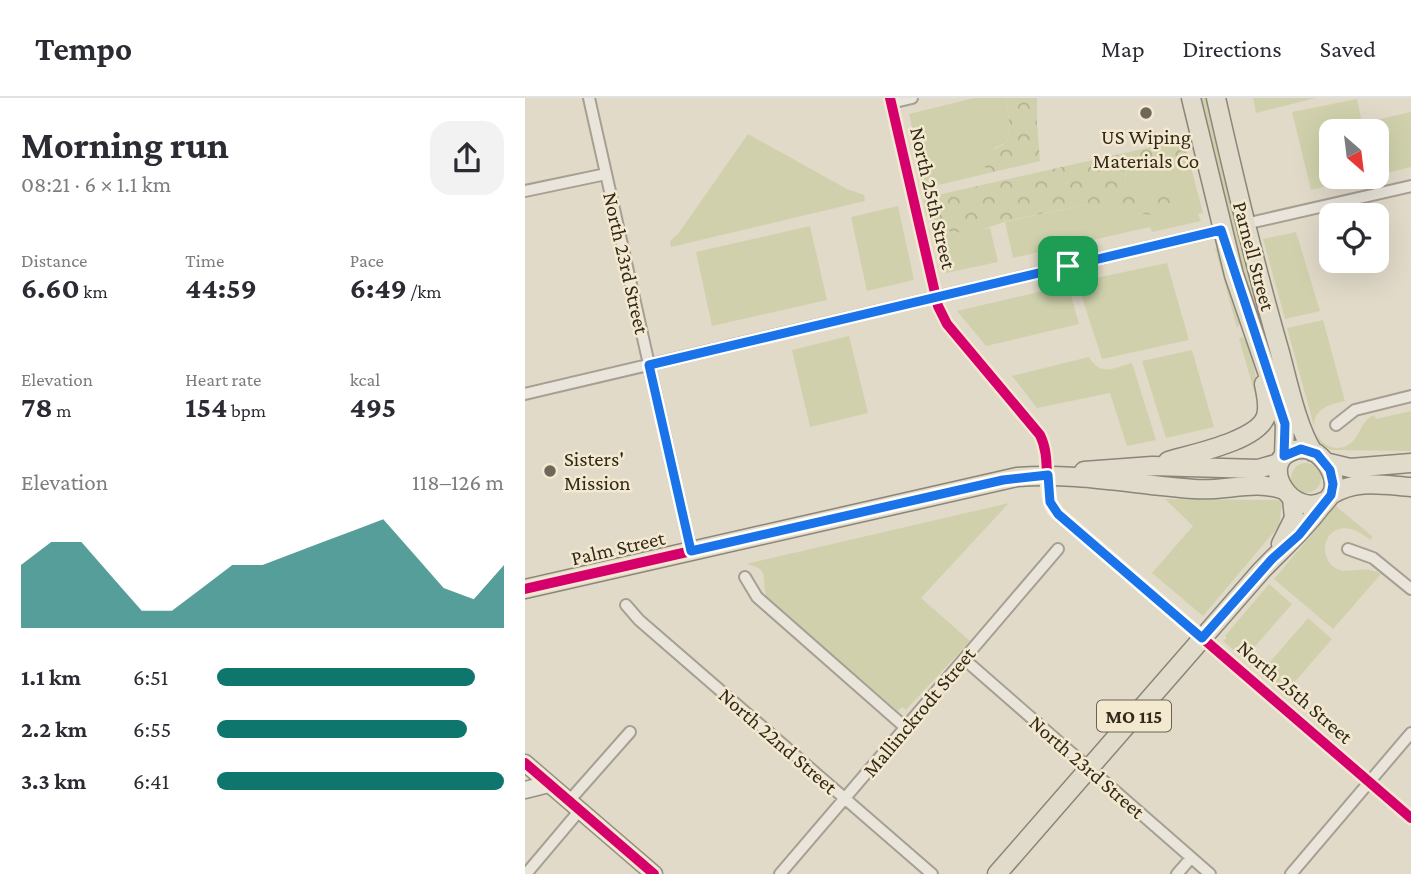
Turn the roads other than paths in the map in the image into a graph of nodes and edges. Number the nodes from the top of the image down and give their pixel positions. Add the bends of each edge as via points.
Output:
1 (589, 98) edge
2 (912, 98) edge
3 (1191, 98) edge
4 (1216, 98) edge
5 (891, 100) edge
6 (606, 174) junction
7 (1411, 186) edge
8 (525, 191) edge
9 (1245, 224) junction
10 (1221, 230) junction
11 (936, 297) junction
12 (1258, 346) junction
13 (649, 365) junction
14 (525, 394) edge
15 (1411, 396) edge
16 (1336, 425) dead end
17 (1319, 457) junction
18 (1281, 459) junction
19 (1411, 463) edge
20 (1152, 466) junction
21 (1055, 475) junction
22 (1411, 487) edge
23 (1288, 494) junction
24 (1328, 498) junction
25 (1348, 549) dead end
26 (1058, 550) dead end
27 (691, 551) junction
28 (1272, 559) junction
29 (745, 577) dead end
30 (525, 589) edge
31 (1411, 589) edge
32 (626, 606) dead end
33 (1202, 638) junction
34 (964, 659) junction
35 (906, 728) junction
36 (630, 732) dead end
37 (1411, 733) edge
38 (525, 763) edge
39 (1089, 769) junction
40 (1370, 782) junction
41 (549, 784) junction
42 (525, 790) edge
43 (844, 800) junction
44 (574, 806) junction
45 (1411, 818) edge
46 (1191, 858) junction
47 (526, 874) edge
48 (654, 874) edge
49 (780, 874) edge
50 (932, 874) edge
51 (997, 874) edge
52 (1177, 874) edge
53 (1210, 874) edge
54 (1291, 874) edge

1 - 6 street, North 23rd Street
2 - 5 street
3 - 10 main road, Parnell Street
4 - 9 main road, Parnell Street
5 - 11 street, North 25th Street
6 - 8 street
6 - 13 street, North 23rd Street
7 - 9 street
9 - 17 main road, Parnell Street via 1306,438
10 - 11 street
10 - 12 main road, Parnell Street
11 - 13 street
11 - 21 street, North 25th Street via 947,324 1040,435
12 - 18 main road, Parnell Street via 1285,424
12 - 20 main road via 1267,404 1260,426 1235,440
13 - 14 street
13 - 27 street, North 23rd Street
15 - 16 street via 1355,411
17 - 18 main road via 1295,450
17 - 19 main road via 1350,468
17 - 24 main road via 1333,478
18 - 20 main road via 1258,468
18 - 23 main road via 1279,477
20 - 21 main road
21 - 23 main road via 1193,489 1260,484
21 - 27 main road, Palm Street via 1003,480
21 - 33 street, North 25th Street via 1050,502 1058,514
22 - 24 main road via 1357,484
23 - 24 main road via 1309,506
23 - 28 main road, MO 115 via 1294,511 1292,526
24 - 28 main road, MO 115 via 1299,535
25 - 31 street via 1373,558
26 - 34 street, Mallinckrodt Street
27 - 30 main road, Palm Street
28 - 33 main road, MO 115
29 - 35 street via 757,597
32 - 43 street, North 22nd Street
33 - 39 main road, MO 115
33 - 40 street, North 25th Street
34 - 35 street, Mallinckrodt Street
34 - 39 street, North 23rd Street
35 - 43 street, Mallinckrodt Street
36 - 44 street
37 - 40 street
38 - 41 main road
39 - 46 street, North 23rd Street
39 - 51 main road, MO 115
40 - 45 street, North 25th Street
40 - 54 street
41 - 42 main road
41 - 44 main road
43 - 49 street, Mallinckrodt Street
43 - 50 street, North 22nd Street
44 - 47 street
44 - 48 main road
46 - 52 street
46 - 53 street, North 23rd Street

